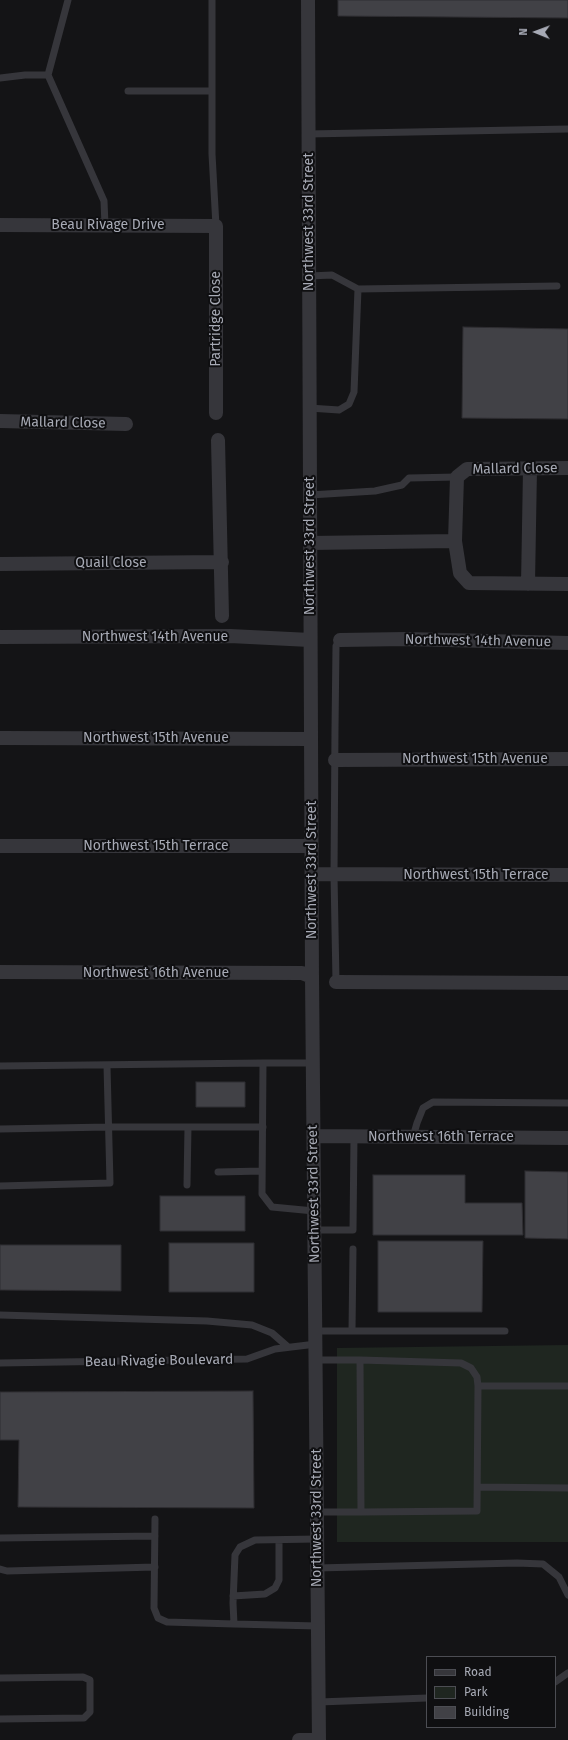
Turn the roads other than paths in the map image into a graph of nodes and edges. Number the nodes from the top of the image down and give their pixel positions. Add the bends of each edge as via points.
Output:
1 (68, 0) edge
2 (212, 0) edge
3 (308, 0) edge
4 (48, 75) junction
5 (0, 78) edge
6 (128, 91) dead end
7 (212, 91) junction
8 (568, 129) edge
9 (308, 134) junction
10 (0, 225) edge
11 (105, 225) junction
12 (216, 226) junction
13 (309, 276) junction
14 (557, 286) dead end
15 (358, 289) junction
16 (310, 408) junction
17 (216, 413) dead end
18 (0, 421) edge
19 (126, 424) dead end
20 (218, 440) dead end
21 (568, 468) edge
22 (530, 469) junction
23 (457, 478) junction
24 (310, 495) junction
25 (455, 541) junction
26 (310, 543) junction
27 (222, 562) junction
28 (0, 564) edge
29 (528, 584) junction
30 (568, 584) edge
31 (222, 616) dead end
32 (0, 637) edge
33 (310, 640) junction
34 (340, 640) joint
35 (568, 643) edge
36 (0, 738) edge
37 (311, 739) junction
38 (568, 759) edge
39 (335, 760) junction
40 (0, 846) edge
41 (312, 846) junction
42 (312, 874) junction
43 (334, 875) junction
44 (568, 875) edge
45 (0, 972) edge
46 (312, 977) junction
47 (336, 982) joint
48 (568, 983) edge
49 (263, 1063) junction
50 (313, 1063) junction
51 (0, 1066) edge
52 (107, 1066) junction
53 (568, 1103) edge
54 (109, 1127) junction
55 (188, 1127) junction
56 (263, 1127) junction
57 (0, 1129) edge
58 (314, 1136) junction
59 (354, 1137) junction
60 (414, 1137) junction
61 (568, 1138) edge
62 (262, 1171) junction
63 (218, 1172) dead end
64 (187, 1185) dead end
65 (0, 1186) edge
66 (314, 1211) junction
67 (314, 1230) junction
68 (353, 1249) dead end
69 (0, 1315) edge
70 (352, 1331) junction
71 (505, 1331) dead end
72 (316, 1338) junction
73 (288, 1347) junction
74 (316, 1360) junction
75 (360, 1360) junction
76 (0, 1363) edge
77 (478, 1386) junction
78 (568, 1386) edge
79 (478, 1487) junction
80 (568, 1488) edge
81 (317, 1512) junction
82 (361, 1512) junction
83 (155, 1519) dead end
84 (155, 1536) junction
85 (0, 1538) edge
86 (317, 1539) junction
87 (279, 1540) junction
88 (155, 1567) junction
89 (317, 1568) junction
90 (0, 1569) edge
91 (568, 1595) edge
92 (234, 1596) junction
93 (234, 1624) junction
94 (318, 1626) junction
95 (568, 1673) edge
96 (0, 1678) edge
97 (556, 1681) edge
98 (426, 1698) edge
99 (319, 1702) junction
100 (0, 1720) edge
101 (299, 1740) edge
102 (319, 1740) edge

1 - 4 lane
2 - 7 lane
3 - 9 street, Northwest 33rd Street
4 - 5 lane
4 - 11 lane via 104,201
6 - 7 lane
7 - 12 lane
8 - 9 lane
9 - 13 street, Northwest 33rd Street
10 - 11 street, Beau Rivage Drive
11 - 12 street, Beau Rivage Drive
12 - 17 street, Partridge Close
13 - 15 lane via 332,275
13 - 16 street, Northwest 33rd Street
14 - 15 lane
15 - 16 lane via 354,392 349,404 338,410
16 - 24 street, Northwest 33rd Street
18 - 19 street, Mallard Close
20 - 27 street
21 - 22 street, Mallard Close
22 - 23 street, Mallard Close via 467,469
22 - 29 street
23 - 24 lane via 409,478 402,485 375,491
23 - 25 street, Mallard Close
24 - 26 street, Northwest 33rd Street
25 - 26 street
25 - 29 street, Mallard Close via 460,573 468,583
26 - 33 street, Northwest 33rd Street
27 - 28 street, Quail Close
27 - 31 street
29 - 30 street
32 - 33 street, Northwest 14th Avenue via 230,636
33 - 37 street, Northwest 33rd Street
34 - 35 street, Northwest 14th Avenue
34 - 39 lane via 336,646
36 - 37 street, Northwest 15th Avenue
37 - 41 street, Northwest 33rd Street
38 - 39 street, Northwest 15th Avenue
39 - 43 lane
40 - 41 street, Northwest 15th Terrace
41 - 42 street, Northwest 33rd Street
42 - 43 street, Northwest 15th Terrace
42 - 46 street, Northwest 33rd Street
43 - 44 street, Northwest 15th Terrace
43 - 47 lane
45 - 46 street, Northwest 16th Avenue via 302,973
46 - 50 street, Northwest 33rd Street
47 - 48 street
49 - 50 lane
49 - 52 lane
49 - 56 lane
50 - 58 street, Northwest 33rd Street
51 - 52 lane
52 - 54 lane
53 - 60 lane via 434,1102 423,1108
54 - 55 lane
54 - 57 lane
54 - 65 lane via 110,1183
55 - 56 lane
55 - 64 lane
56 - 62 lane
58 - 59 street, Northwest 16th Terrace
58 - 66 street, Northwest 33rd Street
59 - 60 street, Northwest 16th Terrace
59 - 67 lane via 354,1230
60 - 61 street, Northwest 16th Terrace
62 - 63 lane
62 - 66 lane via 262,1194 272,1207
66 - 67 street, Northwest 33rd Street
67 - 72 street, Northwest 33rd Street
68 - 70 lane
69 - 73 lane via 207,1321 252,1325 272,1333
70 - 71 lane, Beau Rivagie Boulevard
70 - 72 lane, Beau Rivagie Boulevard
72 - 73 lane, Beau Rivagie Boulevard
72 - 74 street, Northwest 33rd Street
73 - 76 lane, Beau Rivagie Boulevard via 247,1359
74 - 75 lane
74 - 81 street, Northwest 33rd Street
75 - 77 lane via 461,1363 471,1368 477,1377
75 - 82 lane
77 - 78 lane
77 - 79 lane
79 - 80 lane
79 - 82 lane via 477,1511
81 - 82 lane
81 - 86 street, Northwest 33rd Street
83 - 84 lane
84 - 85 lane
84 - 88 lane
86 - 87 lane
86 - 89 street, Northwest 33rd Street
87 - 92 lane via 255,1540 240,1547 235,1555
87 - 92 lane via 279,1580 275,1588 265,1594
88 - 90 lane via 7,1571
88 - 93 lane via 154,1608 158,1618 167,1622
89 - 91 lane via 543,1564 559,1577
89 - 94 street, Northwest 33rd Street
92 - 93 lane
93 - 94 lane
94 - 99 street, Northwest 33rd Street
95 - 97 lane
96 - 100 lane via 83,1676 90,1680 90,1712 84,1718
98 - 99 lane
99 - 102 street, Northwest 33rd Street
101 - 102 street

